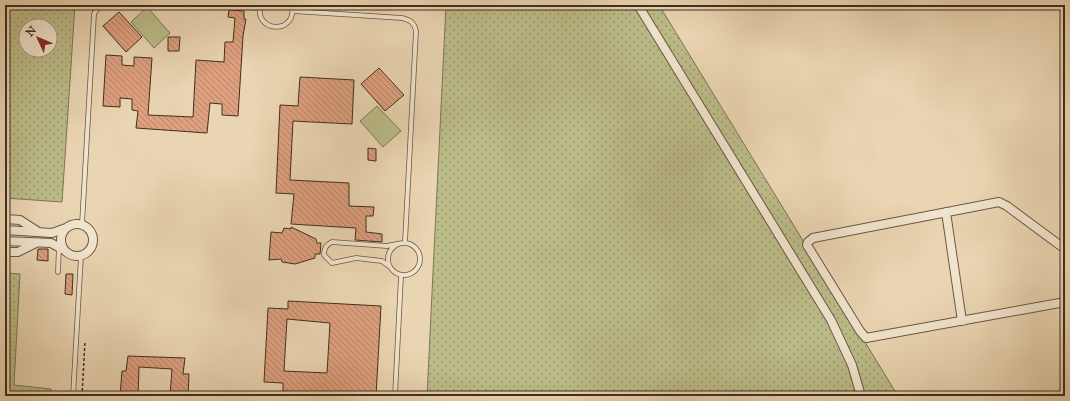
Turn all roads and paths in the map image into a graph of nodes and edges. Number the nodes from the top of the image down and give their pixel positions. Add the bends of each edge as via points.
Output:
1 (100, 5) edge
2 (217, 5) edge
3 (292, 5) edge
4 (638, 5) edge
5 (260, 6) edge
6 (293, 11) junction
7 (946, 212) junction
8 (5, 219) edge
9 (82, 224) junction
10 (67, 228) junction
11 (5, 230) edge
12 (40, 232) junction
13 (5, 241) edge
14 (405, 242) junction
15 (40, 243) junction
16 (396, 244) junction
17 (59, 246) junction
18 (1065, 248) edge
19 (5, 252) edge
20 (66, 252) junction
21 (81, 256) junction
22 (389, 266) junction
23 (58, 272) dead end
24 (401, 276) junction
25 (1065, 302) edge
26 (962, 321) junction
27 (86, 341) dead end
28 (73, 396) edge
29 (82, 396) edge
30 (396, 396) edge
31 (861, 396) edge

1 - 9 lane via 94,14
2 - 5 lane
3 - 6 lane
4 - 31 street via 831,320 852,365
5 - 6 lane via 262,19 275,27 289,21
6 - 14 lane via 402,18 410,20 414,25 416,31
7 - 18 street via 999,202
7 - 26 street
7 - 26 street via 813,238 808,245 866,338
8 - 12 street via 20,220
9 - 10 street
9 - 21 street via 91,231 93,241 89,250
10 - 12 street via 56,232
10 - 20 street via 61,237
11 - 12 street
13 - 15 street
14 - 16 lane
14 - 24 lane via 420,252 421,260 418,269 411,275
15 - 17 street
15 - 19 street via 18,252
16 - 22 lane via 390,250
16 - 22 lane via 387,246 332,242 324,249 324,255 332,263 356,258 382,261
17 - 20 street
17 - 23 lane
20 - 21 street
21 - 28 lane
22 - 24 lane
24 - 30 lane
25 - 26 street
27 - 29 path

